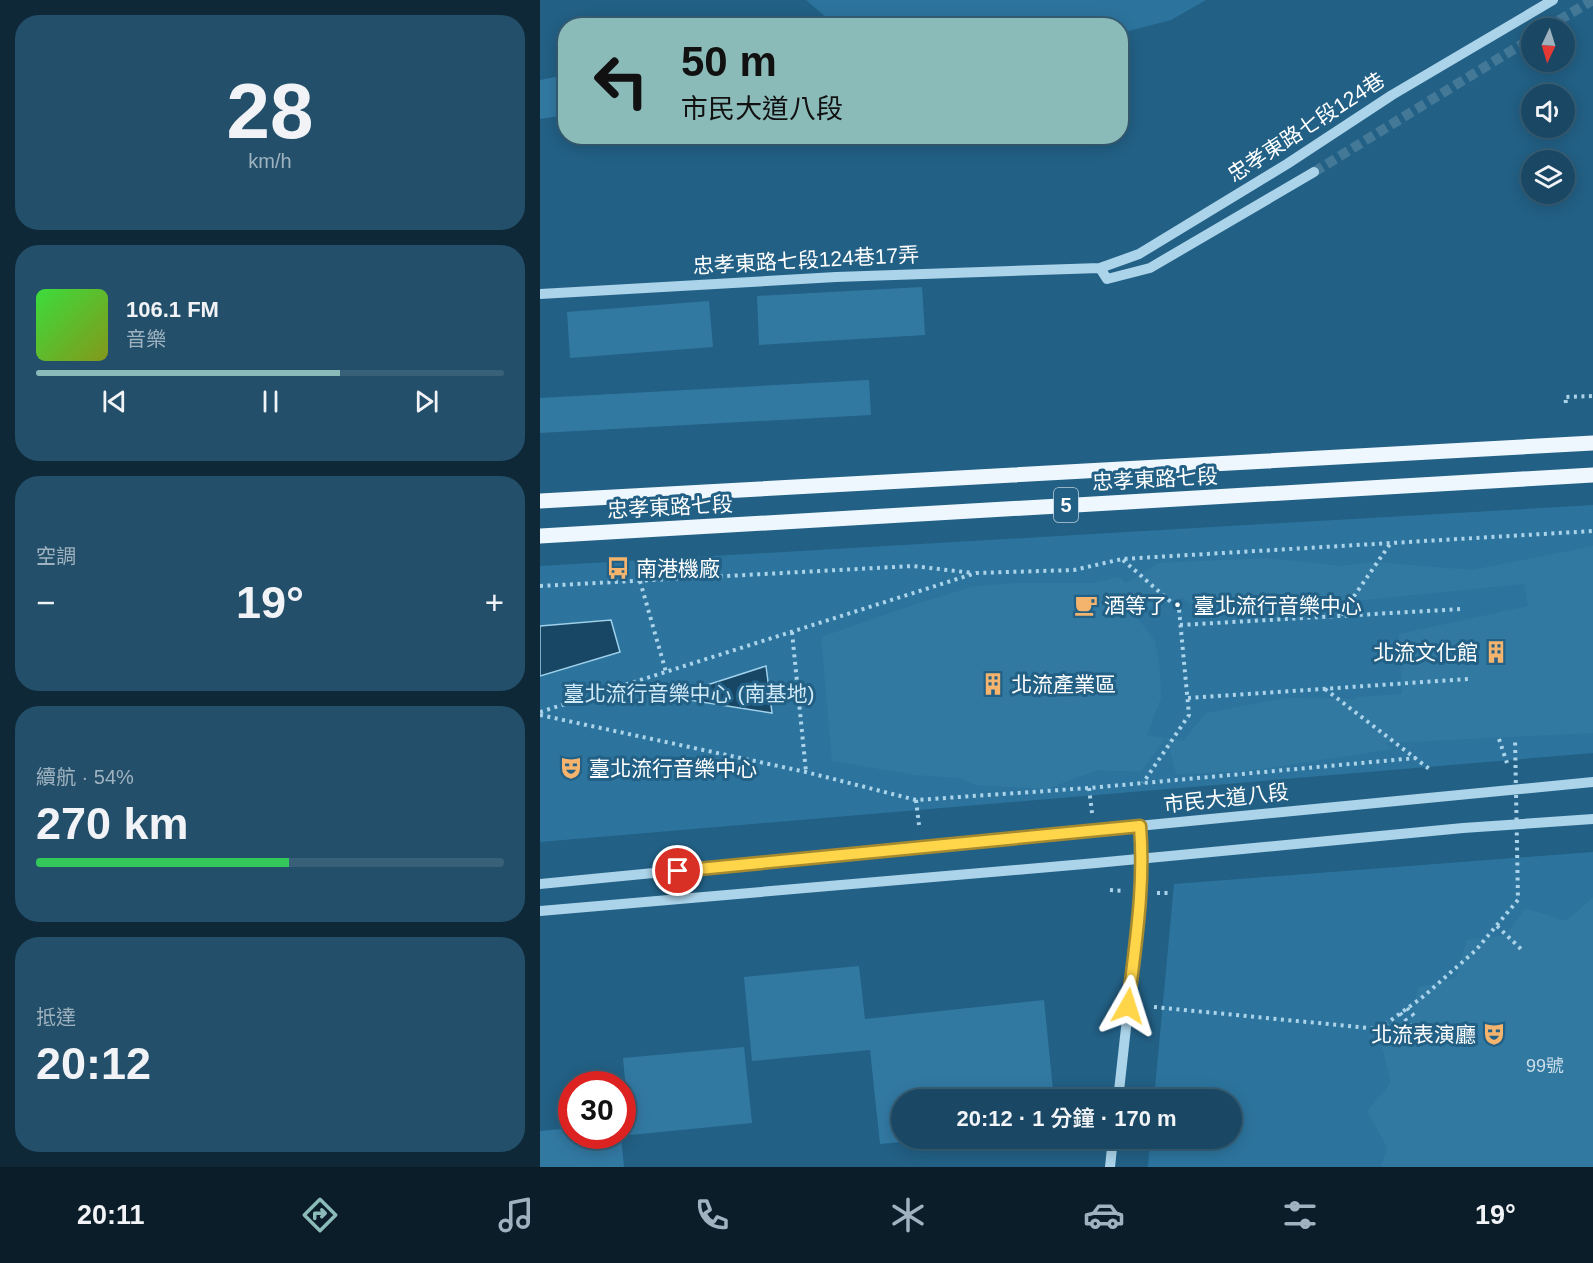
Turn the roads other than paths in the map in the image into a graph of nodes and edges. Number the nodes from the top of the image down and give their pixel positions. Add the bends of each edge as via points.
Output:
1 (1553, 0) edge
2 (1314, 172) tunnel mouth
3 (1073, 268) joint
4 (1100, 268) junction
5 (540, 294) edge
6 (1593, 443) edge
7 (1593, 475) edge
8 (540, 501) edge
9 (540, 536) edge
10 (1593, 782) edge
11 (1593, 819) edge
12 (1140, 826) junction
13 (1142, 858) junction
14 (540, 884) edge
15 (540, 911) edge
16 (1119, 1089) edge
17 (1112, 1149) edge
18 (1110, 1167) edge

1 - 4 street, 忠孝東路七段124巷 via 1392,95 1139,254
2 - 4 street via 1150,268 1107,279
3 - 4 street, 忠孝東路七段124巷
3 - 5 street, 忠孝東路七段124巷17弄
6 - 8 main road, 忠孝東路七段 / 5
7 - 9 main road, 忠孝東路七段 / 5
10 - 12 street, 市民大道八段
11 - 13 street
12 - 13 street
12 - 14 street, 市民大道八段
13 - 15 street
13 - 16 street via 1142,892
17 - 18 street

